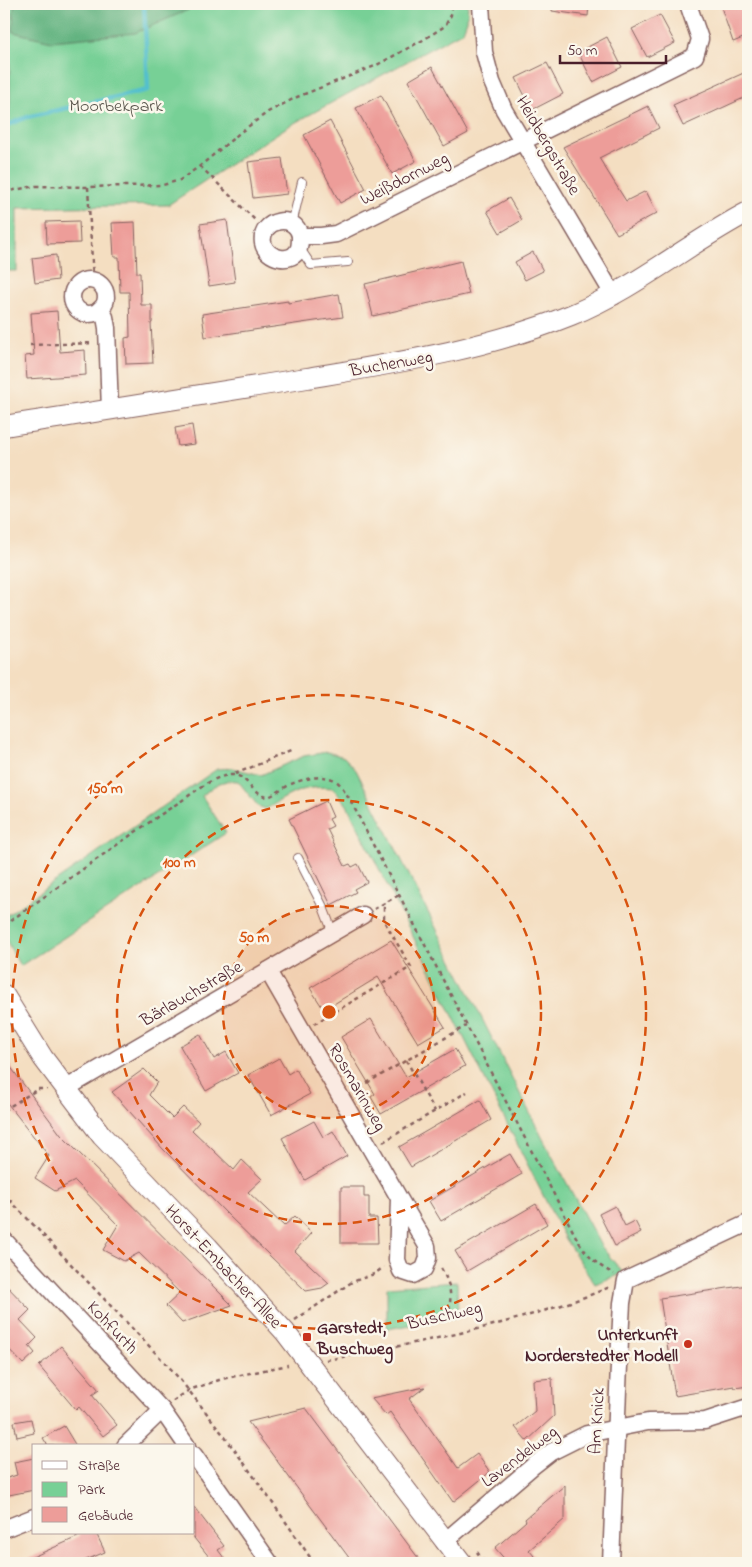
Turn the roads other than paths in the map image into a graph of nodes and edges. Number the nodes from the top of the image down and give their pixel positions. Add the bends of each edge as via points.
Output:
1 (481, 4) edge
2 (688, 4) edge
3 (522, 141) junction
4 (302, 182) dead end
5 (748, 212) edge
6 (297, 236) junction
7 (348, 262) dead end
8 (614, 296) junction
9 (100, 309) junction
10 (110, 410) junction
11 (4, 426) edge
12 (298, 858) dead end
13 (363, 916) road end
14 (333, 933) junction
15 (268, 971) junction
16 (4, 995) edge
17 (65, 1089) junction
18 (399, 1198) junction
19 (748, 1223) edge
20 (4, 1240) edge
21 (748, 1408) edge
22 (162, 1410) junction
23 (616, 1427) junction
24 (127, 1444) edge
25 (187, 1444) edge
26 (195, 1456) edge
27 (32, 1518) edge
28 (4, 1529) edge
29 (444, 1542) junction
30 (270, 1563) edge
31 (462, 1563) edge
32 (611, 1563) edge

1 - 3 street, Heidbergstraße via 484,52 492,82
2 - 3 street, Weißdornweg via 700,38 695,56
3 - 6 street, Weißdornweg via 336,234
3 - 8 street, Heidbergstraße
4 - 6 lane
5 - 8 street, Buchenweg
6 - 6 street, Weißdornweg via 280,220 265,230 264,246 274,257 286,258 293,255
6 - 7 lane via 311,265
8 - 10 street, Buchenweg via 514,335 462,349
9 - 9 street via 106,298 100,284 92,280 78,285 73,292 76,308 90,314
9 - 10 street via 106,323 108,342
10 - 11 street, Buchenweg
12 - 14 lane
13 - 14 street, Bärlauchstraße
14 - 15 street, Bärlauchstraße
15 - 17 street, Bärlauchstraße
15 - 18 street, Rosmarinweg
16 - 17 street, Horst-Embacher-Allee
17 - 29 street, Horst-Embacher-Allee via 118,1153 282,1328
18 - 18 street, Rosmarinweg via 396,1260 401,1271 413,1275 424,1269 428,1258 427,1246
19 - 23 street, Am Knick via 626,1280
20 - 22 street, Kohfurth
21 - 23 street, Lavendelweg via 705,1421 648,1422
22 - 24 street
22 - 25 street, Kohfurth
23 - 29 street, Lavendelweg via 587,1434 551,1452
23 - 32 street, Am Knick
26 - 30 street
27 - 28 street
29 - 31 street, Horst-Embacher-Allee

